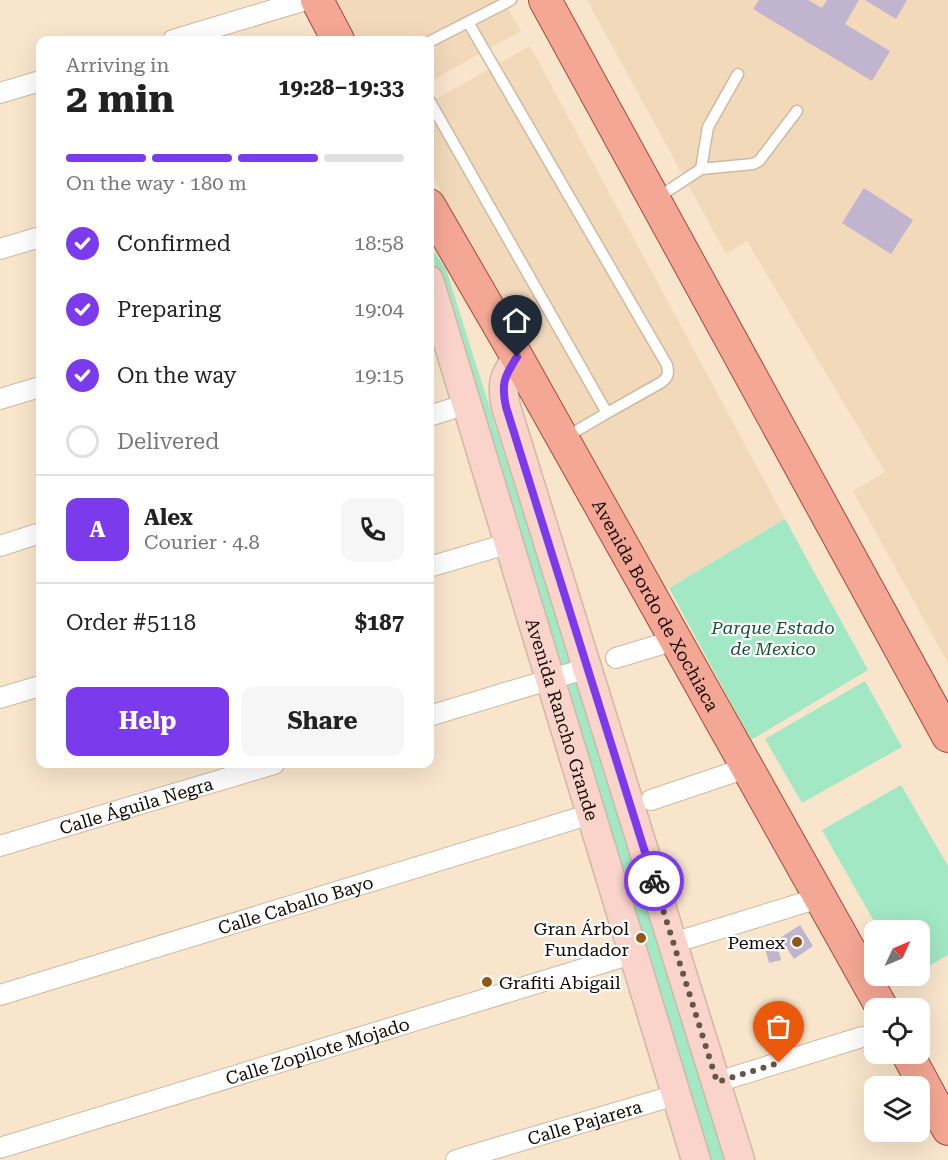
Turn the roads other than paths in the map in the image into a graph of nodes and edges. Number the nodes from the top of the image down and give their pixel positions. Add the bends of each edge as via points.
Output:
1 (306, 0) edge
2 (317, 0) edge
3 (511, 0) edge
4 (545, 0) edge
5 (468, 22) junction
6 (186, 36) edge
7 (336, 36) edge
8 (434, 39) edge
9 (738, 74) dead end
10 (36, 82) edge
11 (0, 93) edge
12 (434, 109) edge
13 (797, 111) dead end
14 (701, 169) junction
15 (654, 200) junction
16 (434, 215) edge
17 (36, 238) edge
18 (0, 249) edge
19 (434, 296) edge
20 (517, 357) junction
21 (36, 388) edge
22 (0, 399) edge
23 (467, 405) junction
24 (608, 413) junction
25 (434, 415) edge
26 (563, 438) junction
27 (36, 534) edge
28 (510, 543) junction
29 (0, 546) edge
30 (434, 566) edge
31 (675, 640) junction
32 (616, 658) dead end
33 (588, 668) junction
34 (549, 680) junction
35 (36, 687) edge
36 (0, 698) edge
37 (434, 714) edge
38 (948, 736) edge
39 (261, 768) edge
40 (746, 768) junction
41 (651, 800) dead end
42 (591, 814) junction
43 (0, 846) edge
44 (819, 898) junction
45 (673, 943) junction
46 (635, 953) junction
47 (0, 995) edge
48 (876, 998) edge
49 (862, 1037) dead end
50 (912, 1064) edge
51 (717, 1082) junction
52 (676, 1095) junction
53 (948, 1129) edge
54 (0, 1148) edge
55 (456, 1160) edge
56 (696, 1160) edge
57 (740, 1160) edge

1 - 6 street
2 - 7 main road
3 - 5 lane
4 - 15 main road
5 - 8 lane
5 - 24 lane via 667,365 667,378
9 - 14 lane via 708,127
10 - 11 street
12 - 24 lane
13 - 14 lane via 759,161
14 - 15 lane
15 - 38 main road
16 - 20 main road, Avenida Bordo de Xochiaca
17 - 18 street
19 - 23 street, Avenida Rancho Grande
20 - 26 main road, Avenida Bordo de Xochiaca
20 - 33 street via 505,375 504,399
21 - 22 street
23 - 25 street
23 - 28 street, Avenida Rancho Grande
24 - 26 lane
26 - 31 main road, Avenida Bordo de Xochiaca
27 - 29 street
28 - 30 street
28 - 34 street, Avenida Rancho Grande
31 - 32 street
31 - 40 main road, Avenida Bordo de Xochiaca
33 - 34 street
33 - 45 street
34 - 37 street
34 - 42 street, Avenida Rancho Grande
35 - 36 street
39 - 43 street, Calle Águila Negra
40 - 41 street
40 - 44 main road, Avenida Bordo de Xochiaca
42 - 46 street, Avenida Rancho Grande
42 - 47 street, Calle Caballo Bayo
44 - 45 street
44 - 48 main road, Avenida Bordo de Xochiaca
45 - 51 street
46 - 52 street, Avenida Rancho Grande
46 - 54 street, Calle Zopilote Mojado
49 - 51 street
50 - 53 main road
51 - 57 street
52 - 55 street, Calle Pajarera
52 - 56 street, Avenida Rancho Grande

